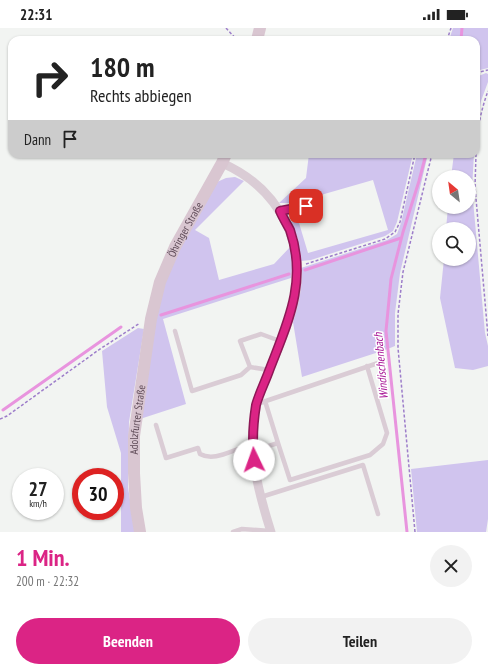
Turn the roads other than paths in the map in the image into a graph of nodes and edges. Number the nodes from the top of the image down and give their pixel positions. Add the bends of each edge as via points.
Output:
1 (224, 158) edge
2 (306, 206) dead end
3 (280, 211) junction
4 (152, 314) joint
5 (175, 331) dead end
6 (280, 342) junction
7 (381, 362) dead end
8 (367, 366) junction
9 (250, 367) junction
10 (269, 370) junction
11 (261, 402) junction
12 (156, 425) dead end
13 (278, 443) junction
14 (253, 448) junction
15 (261, 497) junction
16 (378, 514) dead end
17 (270, 531) edge
18 (140, 532) edge
19 (233, 532) edge

1 - 3 street via 264,192
1 - 4 main road, Öhringer Straße via 175,247 160,282
2 - 3 lane
3 - 6 street via 295,248 297,267 292,310
4 - 18 main road, Adolzfurter Straße via 134,436 136,508
5 - 9 lane via 192,391 241,375
6 - 9 lane via 261,334 240,341
6 - 10 street
7 - 8 lane
8 - 11 lane
8 - 13 lane via 387,433 383,444 370,455 290,480
9 - 10 lane
10 - 11 street
11 - 13 lane
11 - 14 street via 253,431
12 - 14 lane via 166,458 198,448 200,454 205,457 215,457 245,446
13 - 14 lane
14 - 15 street
15 - 16 lane via 363,465
15 - 17 street
17 - 19 lane via 242,529

